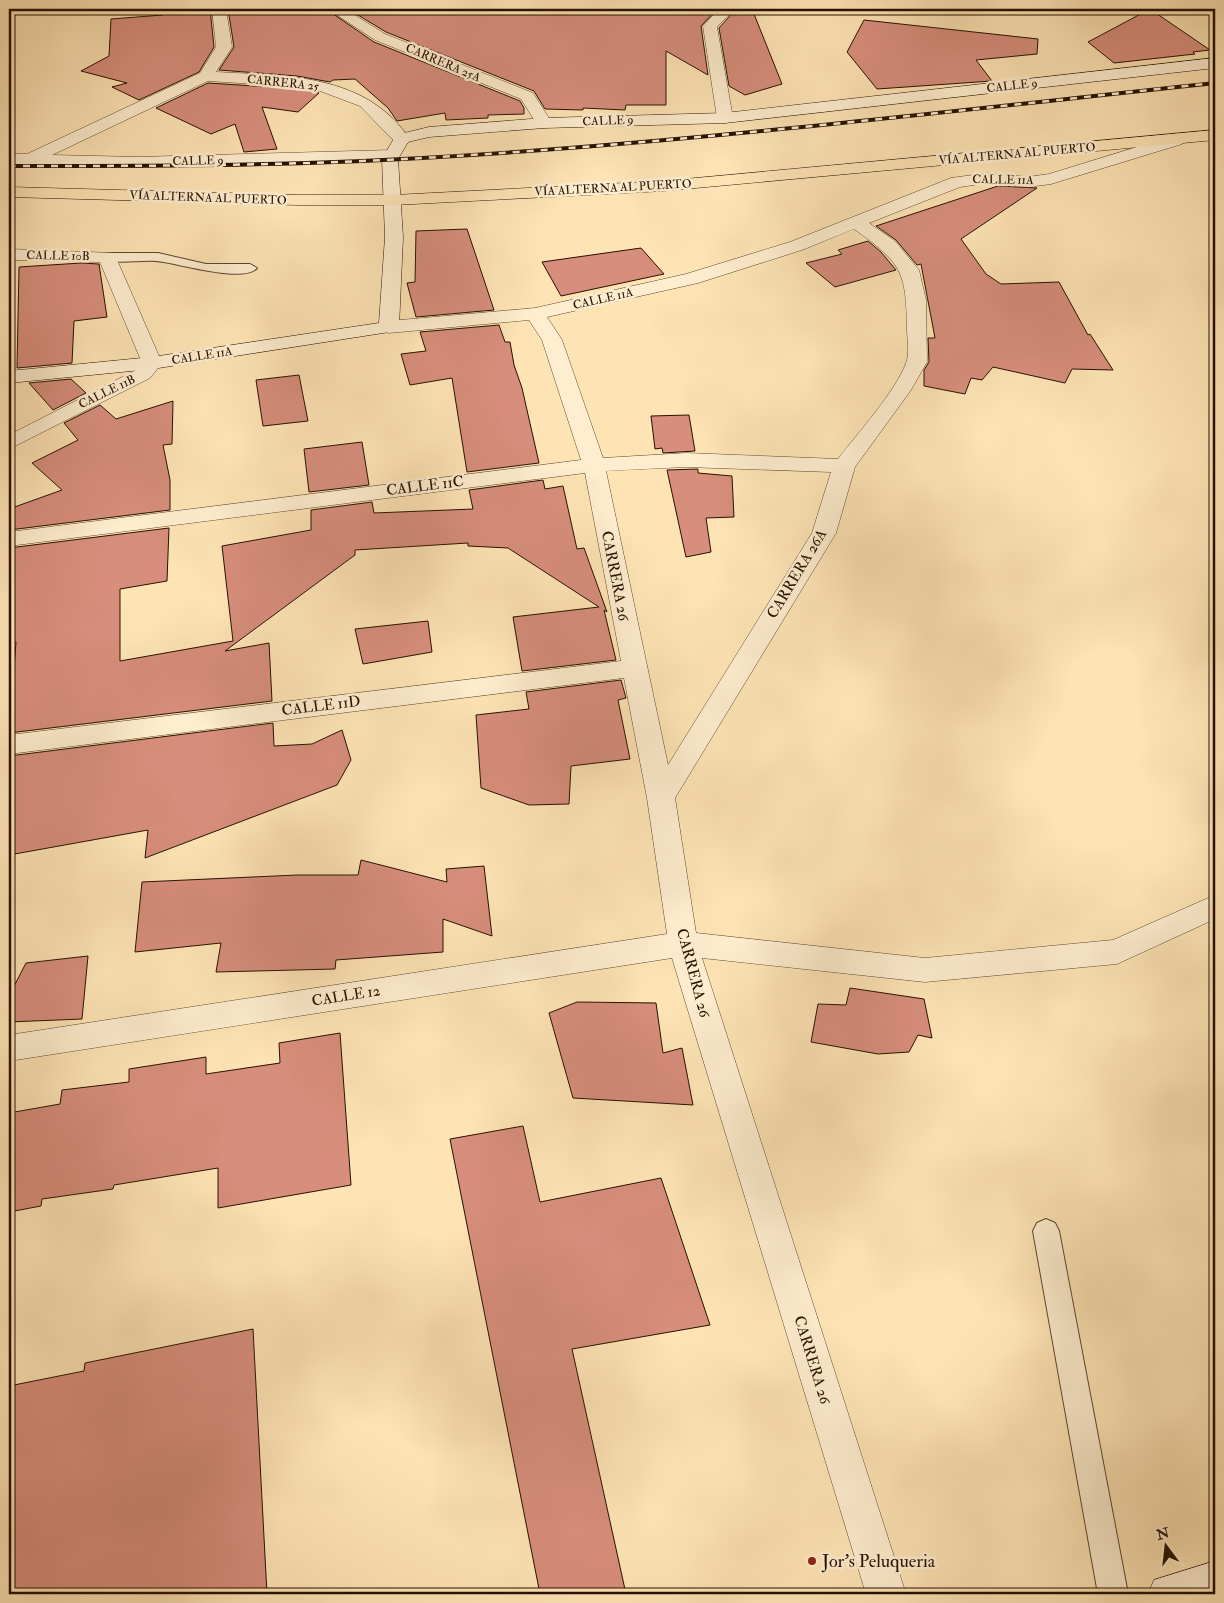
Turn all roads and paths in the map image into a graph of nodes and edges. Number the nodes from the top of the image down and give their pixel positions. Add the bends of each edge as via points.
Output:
1 (219, 9) edge
2 (335, 9) edge
3 (727, 9) edge
4 (1215, 64) edge
5 (206, 76) junction
6 (725, 118) junction
7 (544, 123) junction
8 (1215, 135) edge
9 (402, 139) junction
10 (1176, 140) junction
11 (392, 154) junction
12 (9, 159) edge
13 (28, 160) junction
14 (9, 192) edge
15 (394, 200) junction
16 (856, 222) junction
17 (9, 254) edge
18 (107, 257) junction
19 (250, 268) dead end
20 (535, 314) junction
21 (388, 328) junction
22 (152, 363) junction
23 (9, 377) edge
24 (9, 443) edge
25 (594, 465) junction
26 (844, 466) junction
27 (9, 539) edge
28 (633, 668) junction
29 (9, 745) edge
30 (661, 798) junction
31 (1215, 906) edge
32 (683, 944) junction
33 (9, 1048) edge
34 (1046, 1231) dead end
35 (1215, 1581) edge
36 (886, 1594) edge
37 (1113, 1594) edge
38 (1168, 1594) edge

1 - 5 street via 224,47
2 - 7 street, CARRERA 25A via 380,37 527,96
3 - 6 street via 710,26
4 - 6 street, CALLE 9
5 - 9 street, CARRERA 25 via 302,82 325,87 366,103
5 - 13 street, CARRERA 25
6 - 7 street, CALLE 9
7 - 9 street, CALLE 9 via 429,132
8 - 10 main road, VÍA ALTERNA AL PUERTO
9 - 11 street
10 - 15 main road, VÍA ALTERNA AL PUERTO via 663,186
10 - 16 street, CALLE 11A via 1051,179 1028,182 988,178 958,182
11 - 13 street, CALLE 9 via 156,162
11 - 15 street
12 - 13 street, CALLE 9
14 - 15 main road, VÍA ALTERNA AL PUERTO
15 - 21 street
16 - 20 street, CALLE 11A via 796,246 691,279
16 - 26 street, CARRERA 26A via 889,245 910,270 916,300 917,362 904,386
17 - 18 street, CALLE 10B
18 - 19 lane via 158,257 206,268
18 - 22 street
20 - 21 street, CALLE 11A
20 - 25 street, CARRERA 26 via 552,340
21 - 22 street, CALLE 11A
22 - 23 street, CALLE 11A
22 - 24 street, CALLE 11B via 144,374
25 - 26 street, CALLE 11C via 686,460
25 - 27 street, CALLE 11C
25 - 28 street, CARRERA 26
26 - 30 street, CARRERA 26A via 824,533
28 - 29 street, CALLE 11D
28 - 30 street, CARRERA 26
30 - 32 street, CARRERA 26
31 - 32 street, CALLE 12 via 1117,952 925,970
32 - 33 street, CALLE 12
32 - 36 street, CARRERA 26
34 - 37 lane
35 - 38 street

